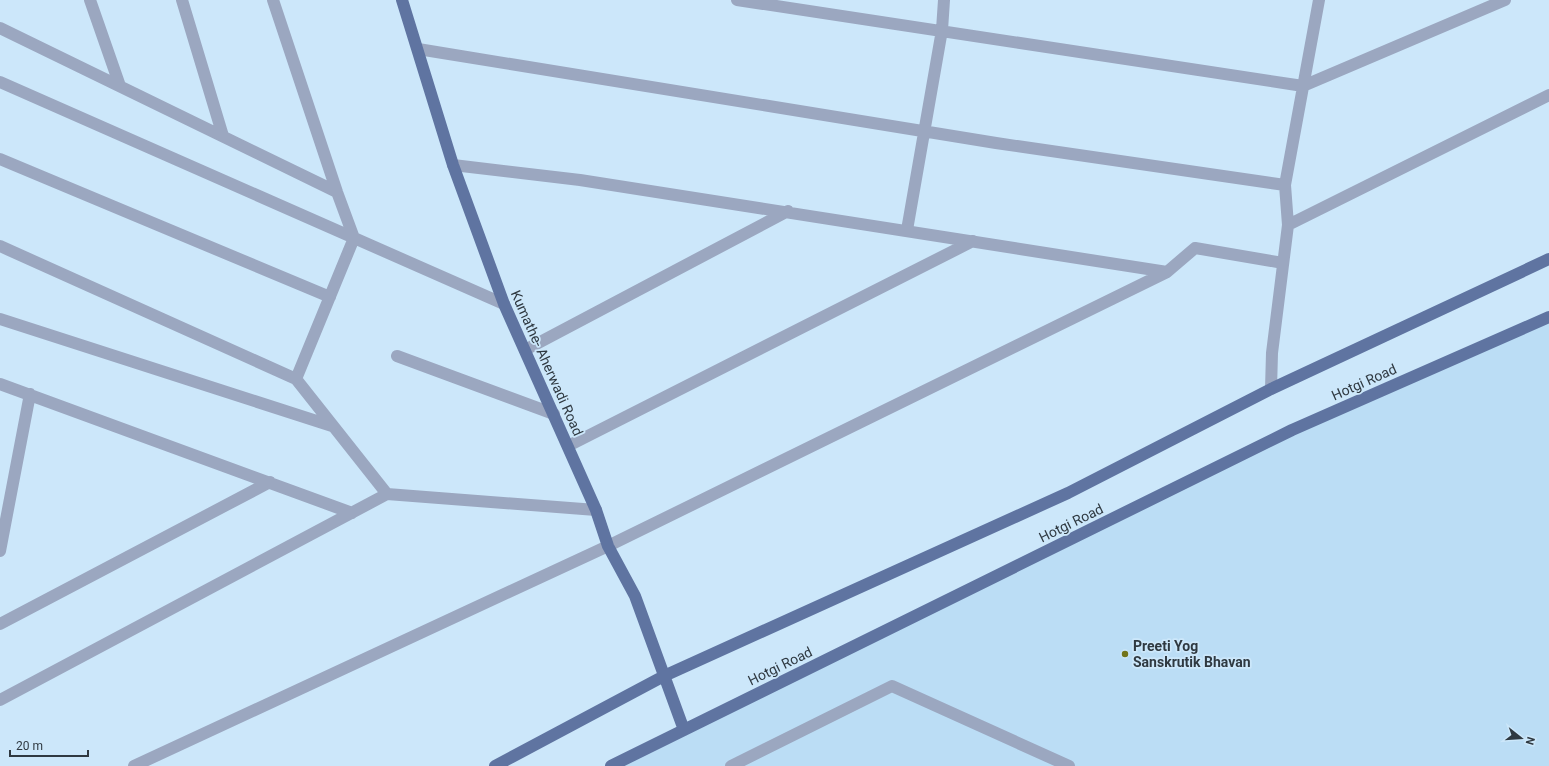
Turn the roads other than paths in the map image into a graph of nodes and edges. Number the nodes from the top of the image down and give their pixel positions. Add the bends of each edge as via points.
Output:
1 (90, 0) edge
2 (182, 0) edge
3 (273, 0) edge
4 (402, 0) edge
5 (737, 0) edge
6 (944, 0) edge
7 (1319, 0) edge
8 (1505, 0) edge
9 (0, 28) edge
10 (942, 30) junction
11 (418, 49) junction
12 (0, 82) edge
13 (120, 86) junction
14 (1303, 86) junction
15 (1549, 95) edge
16 (924, 131) junction
17 (223, 136) junction
18 (0, 159) edge
19 (453, 165) junction
20 (1285, 184) junction
21 (337, 192) junction
22 (788, 211) junction
23 (1288, 225) junction
24 (907, 230) junction
25 (354, 238) junction
26 (973, 241) junction
27 (0, 246) edge
28 (1549, 259) edge
29 (1283, 263) junction
30 (1167, 272) junction
31 (330, 297) junction
32 (504, 304) junction
33 (1549, 318) edge
34 (0, 319) edge
35 (525, 350) junction
36 (397, 356) dead end
37 (296, 379) junction
38 (0, 384) edge
39 (1271, 389) junction
40 (30, 394) junction
41 (554, 414) junction
42 (332, 426) junction
43 (568, 446) junction
44 (270, 482) junction
45 (387, 494) junction
46 (596, 510) junction
47 (352, 513) junction
48 (608, 546) junction
49 (0, 551) edge
50 (0, 624) edge
51 (664, 676) junction
52 (0, 700) edge
53 (684, 730) junction
54 (134, 766) edge
55 (495, 766) edge
56 (611, 766) edge
57 (731, 766) edge
58 (1069, 766) edge

1 - 13 street
2 - 17 street
3 - 21 street
4 - 11 main road, Kumathe- Aherwadi Road
5 - 10 street
6 - 10 street
7 - 14 street
8 - 14 street
9 - 13 street
10 - 14 street
10 - 16 street
11 - 16 street
11 - 19 main road, Kumathe- Aherwadi Road
12 - 25 street
13 - 17 street
14 - 20 street
15 - 23 street
16 - 20 street
16 - 24 street
17 - 21 street
18 - 31 street
19 - 22 street via 580,180
19 - 32 main road, Kumathe- Aherwadi Road
20 - 23 street
21 - 25 street
22 - 24 street
22 - 35 street
23 - 29 street
24 - 26 street
25 - 31 street
25 - 32 street
26 - 30 street
26 - 43 street
27 - 37 street
28 - 39 main road
29 - 30 street via 1195,248
29 - 39 street via 1272,353
30 - 48 street
31 - 37 street
32 - 35 main road, Kumathe- Aherwadi Road
33 - 53 main road, Hotgi Road via 1292,430
34 - 42 street
35 - 41 main road, Kumathe- Aherwadi Road
36 - 41 street
37 - 42 street
38 - 40 street
39 - 51 main road via 1068,492
40 - 44 street
40 - 49 street
41 - 43 main road, Kumathe- Aherwadi Road
42 - 45 street
43 - 46 main road, Kumathe- Aherwadi Road
44 - 47 street
44 - 50 street
45 - 46 street
45 - 47 street
46 - 48 main road, Kumathe- Aherwadi Road
47 - 52 street
48 - 51 main road, Kumathe- Aherwadi Road via 635,596
48 - 54 street
51 - 53 main road, Kumathe- Aherwadi Road
51 - 55 main road
53 - 56 main road, Hotgi Road
57 - 58 street via 892,686

